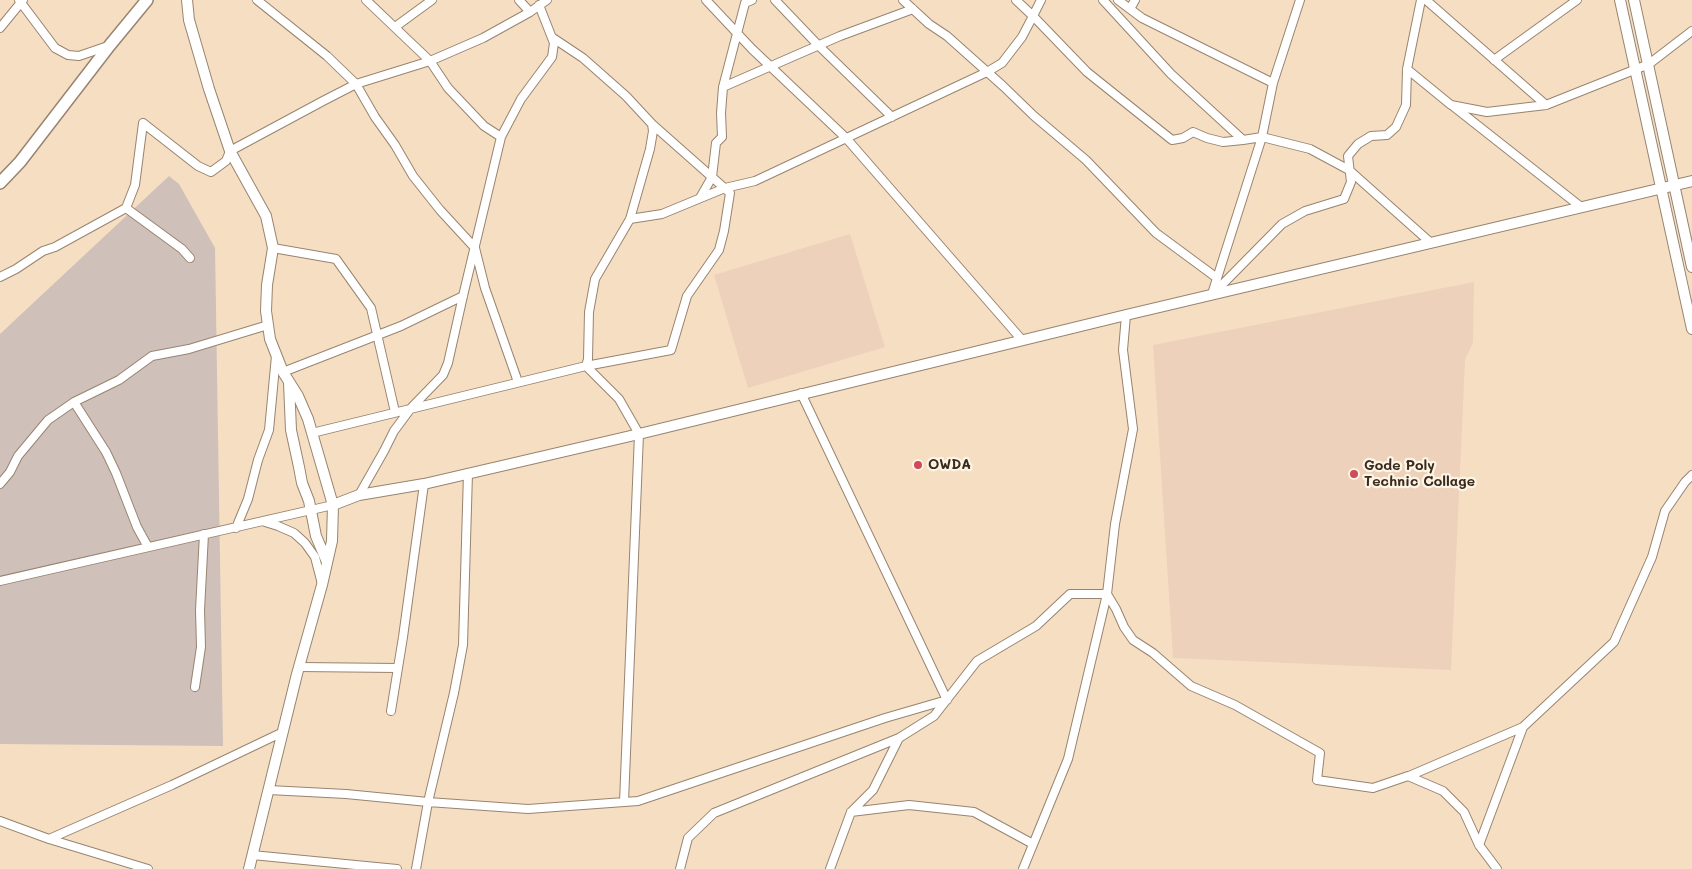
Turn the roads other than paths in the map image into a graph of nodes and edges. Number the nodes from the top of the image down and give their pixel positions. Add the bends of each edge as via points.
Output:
1 (147, 0) edge
2 (187, 0) edge
3 (257, 0) edge
4 (366, 0) edge
5 (432, 0) edge
6 (519, 0) edge
7 (547, 0) edge
8 (706, 0) edge
9 (752, 0) edge
10 (775, 0) edge
11 (903, 0) edge
12 (1016, 0) edge
13 (1041, 0) edge
14 (1102, 0) edge
15 (1118, 0) edge
16 (1135, 0) edge
17 (1300, 0) edge
18 (1421, 0) edge
19 (1426, 0) edge
20 (1577, 0) edge
21 (1620, 0) edge
22 (1634, 0) edge
23 (21, 1) edge
24 (539, 5) junction
25 (913, 9) junction
26 (1130, 9) junction
27 (530, 12) junction
28 (1033, 16) junction
29 (395, 27) junction
30 (0, 28) edge
31 (1692, 31) edge
32 (738, 34) junction
33 (552, 38) junction
34 (110, 45) junction
35 (818, 45) junction
36 (1494, 60) junction
37 (430, 61) junction
38 (1649, 64) junction
39 (770, 67) junction
40 (1408, 69) junction
41 (1634, 70) junction
42 (987, 72) junction
43 (1273, 82) junction
44 (356, 84) junction
45 (724, 87) junction
46 (1451, 105) junction
47 (1546, 105) junction
48 (892, 117) junction
49 (652, 124) junction
50 (1262, 137) junction
51 (500, 138) junction
52 (846, 138) junction
53 (1243, 140) junction
54 (230, 151) junction
55 (1349, 170) junction
56 (712, 177) junction
57 (1692, 181) edge
58 (0, 183) edge
59 (1674, 185) junction
60 (724, 188) junction
61 (1661, 188) junction
62 (700, 198) junction
63 (1581, 207) junction
64 (126, 208) junction
65 (630, 219) junction
66 (1431, 243) junction
67 (272, 248) junction
68 (475, 248) junction
69 (190, 258) dead end
70 (1692, 267) edge
71 (0, 277) edge
72 (1217, 278) junction
73 (462, 296) junction
74 (1212, 296) junction
75 (1126, 315) junction
76 (268, 325) junction
77 (1692, 329) edge
78 (377, 335) junction
79 (1022, 340) junction
80 (276, 356) junction
81 (586, 366) junction
82 (283, 372) junction
83 (289, 382) junction
84 (518, 382) junction
85 (801, 394) junction
86 (74, 402) junction
87 (411, 408) junction
88 (395, 412) junction
89 (312, 433) junction
90 (639, 434) junction
91 (468, 473) junction
92 (1692, 474) edge
93 (0, 484) edge
94 (424, 484) junction
95 (359, 495) junction
96 (333, 505) junction
97 (311, 510) junction
98 (263, 522) junction
99 (236, 528) junction
100 (204, 534) junction
101 (148, 548) junction
102 (328, 562) junction
103 (0, 581) edge
104 (322, 585) junction
105 (1107, 594) junction
106 (299, 667) junction
107 (398, 668) junction
108 (195, 687) dead end
109 (947, 700) junction
110 (391, 711) dead end
111 (1523, 727) junction
112 (283, 732) junction
113 (899, 738) junction
114 (1408, 776) junction
115 (269, 790) junction
116 (428, 802) junction
117 (624, 802) junction
118 (851, 812) junction
119 (0, 821) edge
120 (49, 839) junction
121 (1033, 844) junction
122 (1479, 845) junction
123 (252, 855) junction
124 (148, 869) edge
125 (249, 869) edge
126 (397, 869) edge
127 (416, 869) edge
128 (680, 869) edge
129 (830, 869) edge
130 (1023, 869) edge
131 (1497, 869) edge

1 - 34 main road
2 - 54 street via 189,20
3 - 44 street via 327,56
4 - 29 street
5 - 29 street
6 - 27 street
7 - 24 street
8 - 32 street
9 - 32 street via 745,3
10 - 35 street
11 - 25 street
12 - 28 street
13 - 28 street
14 - 53 street via 1172,74
15 - 26 street
16 - 26 street
17 - 43 street
18 - 40 street
19 - 36 street
20 - 36 street
21 - 41 street
22 - 38 street
23 - 30 street
23 - 34 street via 55,48 68,55 78,56
24 - 27 street
24 - 33 street
25 - 35 street
25 - 42 street
26 - 43 street via 1142,18
27 - 37 street via 483,38
28 - 42 street via 1002,63
28 - 53 street via 1087,72 1172,140 1193,132 1224,142
29 - 37 street
31 - 38 street
32 - 39 street
32 - 45 street
33 - 49 street via 584,58
33 - 51 street via 552,56 521,98
34 - 58 main road via 20,162
35 - 39 street
35 - 48 street
36 - 47 street
37 - 44 street
37 - 51 street via 448,88
38 - 41 street
38 - 59 street
39 - 45 street
39 - 52 street
40 - 46 street
40 - 55 street via 1406,105 1396,127 1387,135 1372,136 1358,144 1348,156
41 - 47 street
41 - 61 street
42 - 48 street
42 - 72 street via 1086,160 1156,233
43 - 50 street
44 - 54 street
44 - 68 street via 413,176
45 - 56 street via 722,137 716,143
46 - 47 street via 1487,112
46 - 63 street
48 - 52 street
49 - 56 street
49 - 65 street via 650,149
50 - 53 street
50 - 55 street via 1310,149
50 - 72 street
51 - 68 street
52 - 60 street via 755,181
52 - 79 street
54 - 64 street via 226,161 212,172 198,166 143,122 135,185
54 - 67 street via 266,216
55 - 66 street
55 - 74 street via 1351,182 1344,199 1305,212 1282,224
56 - 60 street
56 - 62 street
57 - 59 street
59 - 61 street
59 - 70 street
60 - 62 street
60 - 81 street via 730,193 719,250 687,296 671,350
61 - 63 street
61 - 77 street
62 - 65 street via 662,214
63 - 66 street
64 - 69 street
64 - 71 street
65 - 81 street via 596,279 589,312
66 - 74 street
67 - 76 street via 267,285
67 - 78 street via 336,259 371,308
68 - 73 street
68 - 84 street via 485,288
72 - 74 street
73 - 78 street
73 - 87 street via 444,374
74 - 75 street
75 - 79 street
75 - 105 street via 1123,350 1133,429 1115,524
76 - 80 street
76 - 86 street via 189,349 152,356 119,380
78 - 82 street
78 - 88 street
79 - 85 street
80 - 82 street
80 - 99 street via 269,430
81 - 84 street
81 - 90 street via 619,400
82 - 83 street
83 - 89 street
83 - 97 street via 291,430
84 - 87 street
85 - 90 street
85 - 109 street
86 - 93 street via 48,420
86 - 101 street via 109,459
87 - 88 street
87 - 95 street via 394,430
88 - 89 street
89 - 96 street
90 - 91 street
90 - 117 street
91 - 94 street
91 - 116 street via 463,645
92 - 111 street via 1665,511 1652,557 1614,642
94 - 95 street
94 - 107 street
95 - 96 street
96 - 97 street
96 - 102 street
97 - 98 street
97 - 102 street via 316,536
98 - 99 street
98 - 104 street via 278,526 305,543 315,557
99 - 100 street
100 - 101 street
100 - 108 street via 201,647
101 - 103 street
102 - 104 street
104 - 106 street
105 - 109 street via 1070,594 1036,626 976,661
105 - 114 street via 1132,640 1153,653 1191,686 1242,709 1320,753 1317,780 1373,788
105 - 121 street via 1068,759
106 - 107 street
106 - 112 street
107 - 110 street
109 - 113 street via 934,716
109 - 117 street via 638,801
111 - 114 street
111 - 122 street
112 - 115 street
112 - 120 street
113 - 118 street via 873,790
113 - 128 street via 714,813 688,838
114 - 122 street via 1443,791 1464,812
115 - 116 street
115 - 123 street
116 - 117 street via 528,809
116 - 127 street
118 - 121 street via 909,805 974,812
118 - 129 street
119 - 120 street
120 - 124 street
121 - 130 street
122 - 131 street
123 - 125 street
123 - 126 street

